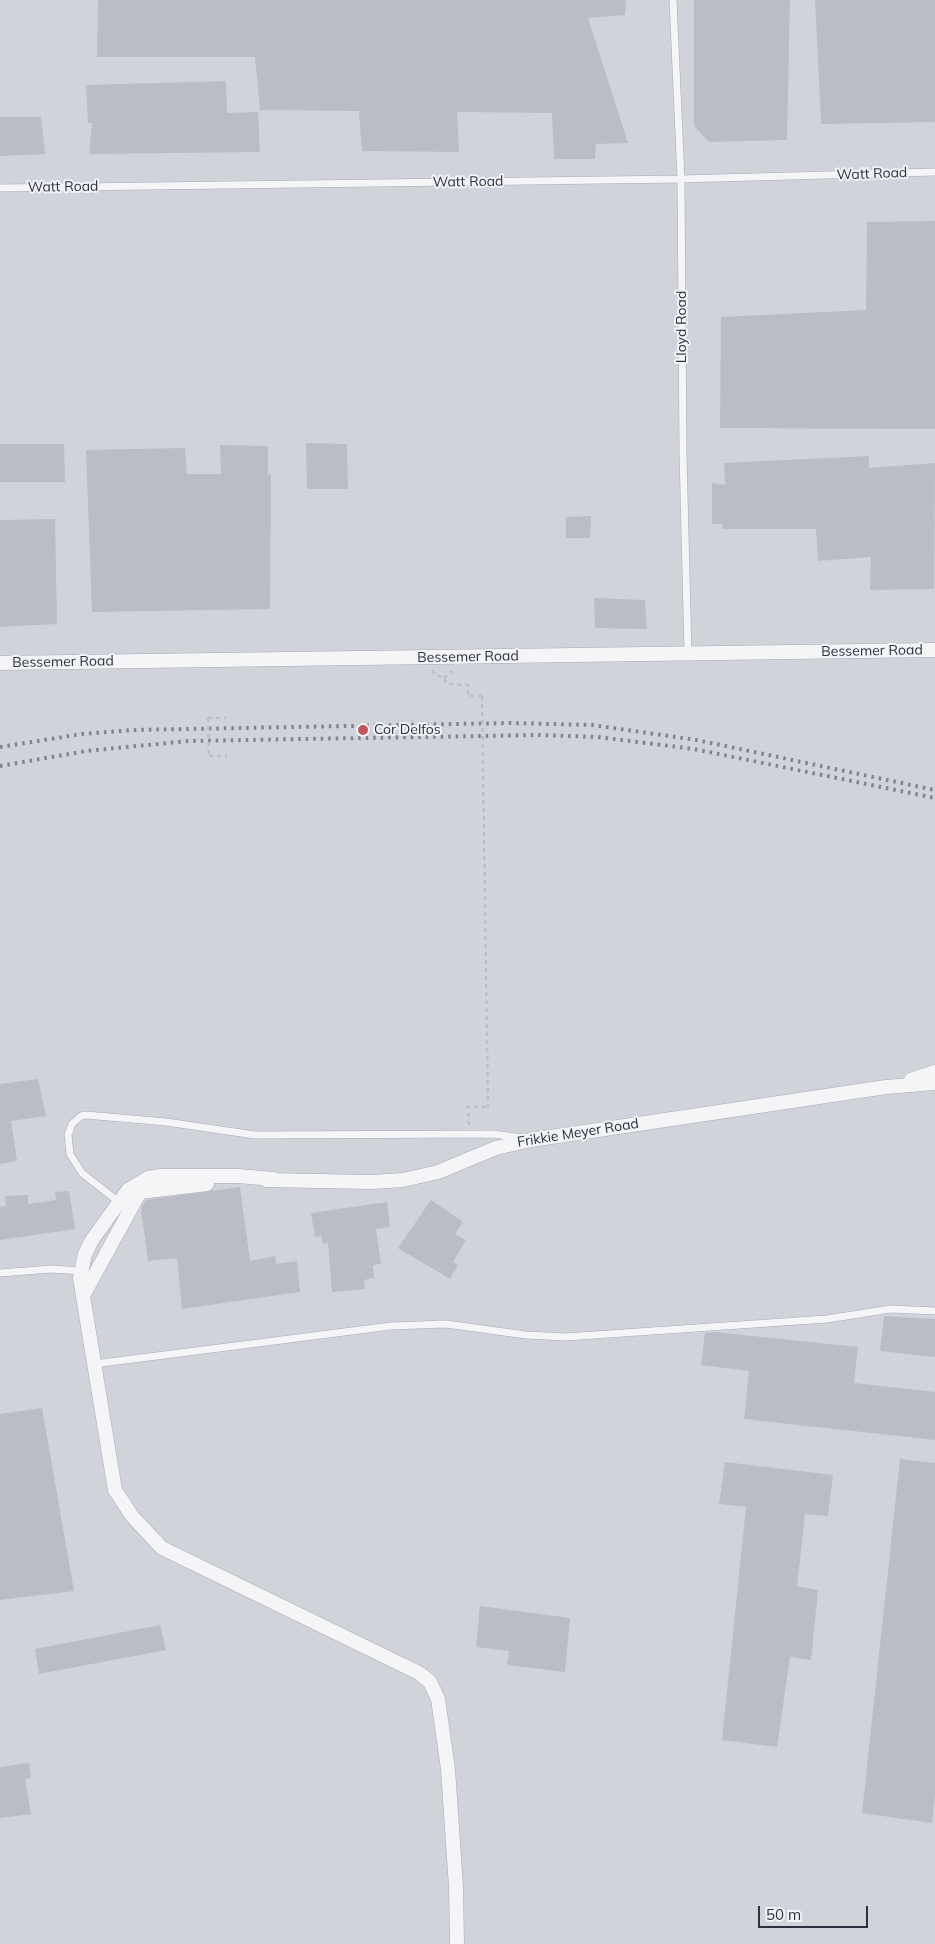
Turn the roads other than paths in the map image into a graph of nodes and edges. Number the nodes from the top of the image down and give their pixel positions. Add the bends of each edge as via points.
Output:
1 (673, 0) edge
2 (935, 172) edge
3 (681, 179) junction
4 (0, 188) edge
5 (935, 650) edge
6 (688, 654) junction
7 (0, 663) edge
8 (935, 1072) edge
9 (935, 1083) edge
10 (886, 1087) junction
11 (531, 1140) junction
12 (274, 1179) junction
13 (118, 1202) junction
14 (130, 1211) junction
15 (80, 1270) junction
16 (0, 1273) edge
17 (94, 1276) junction
18 (84, 1294) junction
19 (935, 1312) edge
20 (94, 1364) junction
21 (457, 1944) edge

1 - 3 lane, Lloyd Road
2 - 3 lane, Watt Road
3 - 4 lane, Watt Road
3 - 6 lane, Lloyd Road
5 - 6 street, Bessemer Road
6 - 7 street, Bessemer Road
8 - 10 street, Frikkie Meyer Road
9 - 10 street, Frikkie Meyer Road
10 - 11 street, Frikkie Meyer Road
11 - 12 street, Frikkie Meyer Road via 503,1146 438,1172 403,1180
11 - 13 lane via 493,1134 255,1135 166,1122 81,1116 72,1124 68,1135 70,1154 82,1173
12 - 13 street via 238,1176 148,1178 131,1186
12 - 14 street via 145,1191 136,1198
13 - 14 lane
13 - 15 street via 92,1240
14 - 17 street
15 - 16 lane
15 - 17 lane
15 - 18 street
17 - 18 street
18 - 20 street
19 - 20 lane via 891,1309 827,1319 566,1336 533,1336 446,1324 391,1326
20 - 21 street via 115,1490 128,1511 162,1548 419,1673 434,1688 448,1769

